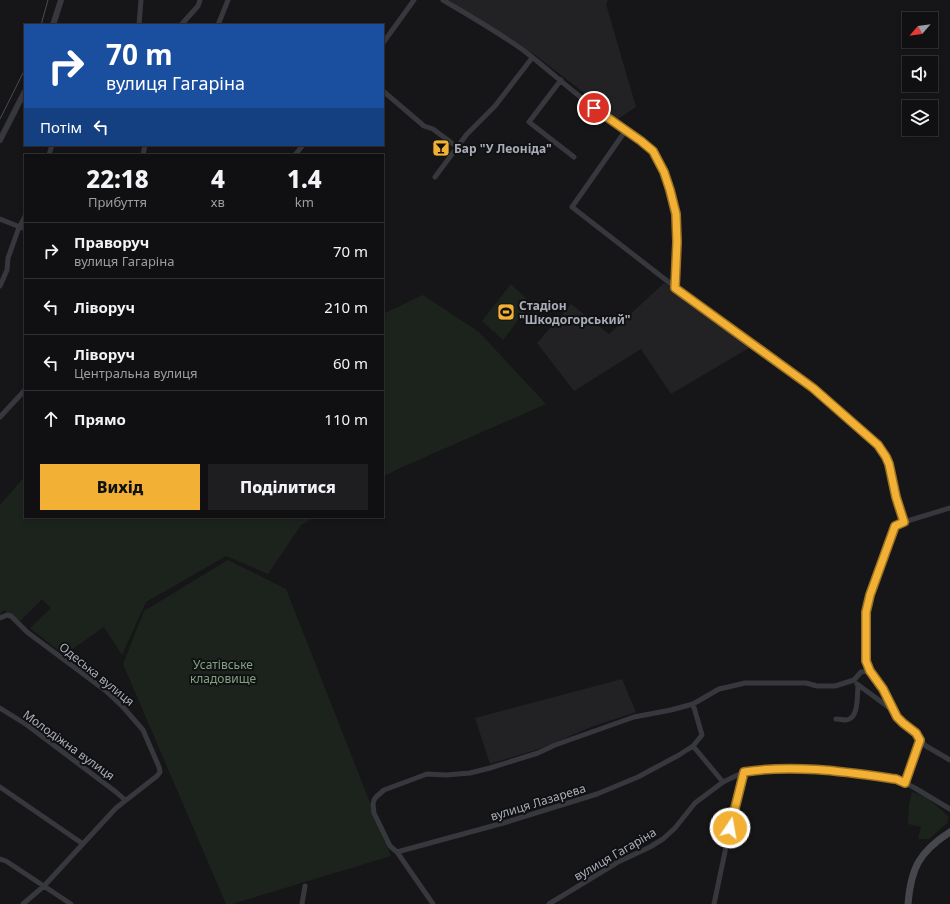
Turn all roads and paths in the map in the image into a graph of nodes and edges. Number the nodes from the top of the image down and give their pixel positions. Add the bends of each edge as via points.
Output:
1 (61, 0) edge
2 (141, 0) edge
3 (200, 0) edge
4 (228, 0) edge
5 (414, 0) edge
6 (443, 0) edge
7 (53, 24) edge
8 (139, 24) edge
9 (182, 24) edge
10 (218, 24) edge
11 (384, 42) edge
12 (532, 58) junction
13 (561, 80) junction
14 (24, 93) edge
15 (384, 93) edge
16 (626, 130) junction
17 (0, 140) edge
18 (302, 146) edge
19 (457, 147) junction
20 (296, 154) edge
21 (574, 157) dead end
22 (434, 177) dead end
23 (0, 218) edge
24 (22, 228) edge
25 (0, 286) edge
26 (675, 288) junction
27 (24, 391) edge
28 (0, 417) edge
29 (950, 508) edge
30 (904, 522) junction
31 (1, 617) edge
32 (866, 661) junction
33 (870, 671) junction
34 (861, 672) junction
35 (854, 680) junction
36 (858, 686) junction
37 (693, 704) junction
38 (0, 708) edge
39 (892, 709) junction
40 (836, 719) dead end
41 (920, 740) junction
42 (693, 746) junction
43 (950, 760) edge
44 (744, 772) junction
45 (723, 782) junction
46 (905, 783) junction
47 (0, 787) edge
48 (125, 800) junction
49 (950, 809) edge
50 (950, 832) edge
51 (82, 844) junction
52 (397, 852) junction
53 (0, 859) edge
54 (44, 886) junction
55 (305, 886) dead end
56 (23, 904) edge
57 (71, 904) edge
58 (302, 904) edge
59 (432, 904) edge
60 (549, 904) edge
61 (714, 904) edge
62 (908, 904) edge

1 - 7 street
2 - 8 street
3 - 9 street via 198,6
4 - 10 street
5 - 11 street
6 - 12 street
12 - 13 street
12 - 19 street via 495,106
13 - 16 street via 594,108
13 - 21 street via 529,122
14 - 17 street
15 - 19 street via 424,126 433,129
16 - 26 street via 653,151 670,190 676,214
16 - 26 street via 572,206
18 - 20 street
19 - 22 street
23 - 24 street
24 - 25 street via 18,230
26 - 30 street via 813,388 878,445 892,474
27 - 28 street
29 - 30 street
30 - 32 street via 895,526 870,595 866,612
31 - 48 street, Одеська вулиця via 11,616 27,632 106,690 143,730 160,772
32 - 33 street
32 - 34 street
33 - 34 street
33 - 39 street via 883,689
34 - 35 street
35 - 36 street
35 - 37 street via 826,687 806,683 745,683 719,689
36 - 39 street
36 - 40 street via 853,716 846,720
37 - 42 street via 702,735
37 - 52 street via 634,718 490,768 470,773 427,774 384,790 374,800 374,813 390,846
38 - 48 street, Молодіжна вулиця via 27,725
39 - 41 street
41 - 43 street
41 - 46 street
42 - 45 street
42 - 52 street, вулиця Лазарева via 638,777 598,794
44 - 45 street, вулиця Гагаріна
44 - 46 street, вулиця Гагаріна via 791,768 839,771 896,779
44 - 61 street
45 - 60 street, вулиця Гагаріна via 695,803 663,839 618,862
46 - 49 street, вулиця Гагаріна
47 - 51 street
48 - 51 street
50 - 62 main road via 928,848 920,860 910,886
51 - 54 street
52 - 59 street
53 - 54 street
54 - 56 street
54 - 57 street
55 - 58 street

